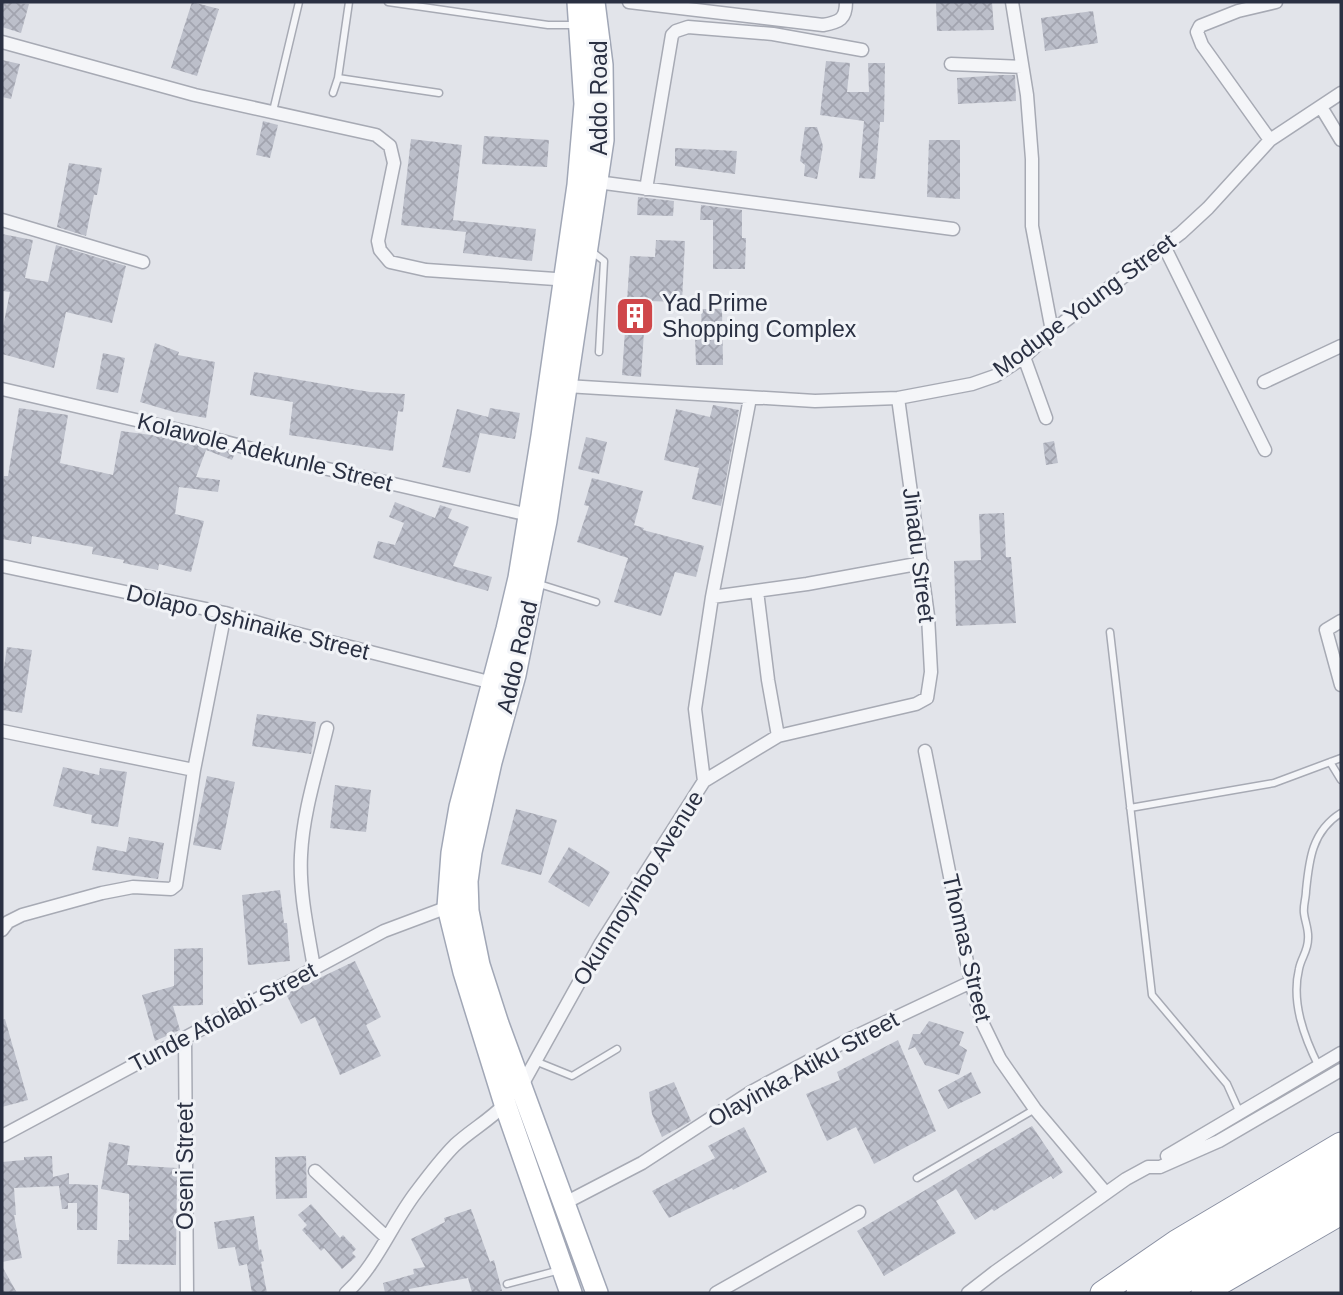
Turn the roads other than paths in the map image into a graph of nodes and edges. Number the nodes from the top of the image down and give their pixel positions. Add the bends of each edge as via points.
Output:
1 (299, 2) edge
2 (349, 2) edge
3 (388, 2) edge
4 (578, 2) edge
5 (594, 2) edge
6 (629, 2) edge
7 (846, 2) edge
8 (1012, 2) edge
9 (1276, 2) edge
10 (1237, 6) edge
11 (580, 25) junction
12 (2, 42) edge
13 (862, 50) dead end
14 (951, 64) dead end
15 (1022, 67) junction
16 (338, 78) junction
17 (334, 93) dead end
18 (439, 93) dead end
19 (1341, 93) edge
20 (1321, 107) junction
21 (272, 113) junction
22 (1270, 140) junction
23 (1341, 140) edge
24 (597, 181) junction
25 (646, 189) junction
26 (2, 220) edge
27 (953, 229) dead end
28 (1164, 246) junction
29 (586, 248) junction
30 (143, 262) dead end
31 (573, 280) junction
32 (1052, 331) junction
33 (1341, 346) edge
34 (599, 352) dead end
35 (1024, 357) junction
36 (1264, 382) dead end
37 (566, 386) junction
38 (2, 389) edge
39 (750, 398) junction
40 (898, 398) junction
41 (1046, 418) dead end
42 (1265, 450) dead end
43 (529, 515) junction
44 (922, 564) junction
45 (2, 566) edge
46 (534, 582) junction
47 (757, 591) junction
48 (712, 597) junction
49 (596, 602) dead end
50 (225, 613) junction
51 (1341, 621) edge
52 (1110, 632) dead end
53 (493, 683) junction
54 (1341, 685) edge
55 (916, 704) joint
56 (327, 728) dead end
57 (2, 732) edge
58 (778, 736) junction
59 (925, 751) dead end
60 (1341, 758) edge
61 (1330, 762) junction
62 (194, 770) junction
63 (1341, 779) edge
64 (704, 781) junction
65 (1130, 808) junction
66 (1341, 813) edge
67 (448, 907) junction
68 (2, 930) edge
69 (314, 968) junction
70 (971, 982) junction
71 (185, 1038) junction
72 (617, 1049) dead end
73 (1341, 1054) edge
74 (535, 1061) junction
75 (1319, 1067) junction
76 (1341, 1070) edge
77 (522, 1085) junction
78 (505, 1104) junction
79 (1035, 1108) junction
80 (1240, 1113) junction
81 (2, 1136) edge
82 (1341, 1144) edge
83 (1148, 1167) junction
84 (1341, 1168) edge
85 (315, 1171) dead end
86 (917, 1178) dead end
87 (1341, 1189) edge
88 (1105, 1192) junction
89 (565, 1203) junction
90 (859, 1212) dead end
91 (1341, 1213) edge
92 (386, 1237) junction
93 (563, 1269) junction
94 (507, 1284) dead end
95 (187, 1293) edge
96 (346, 1293) edge
97 (571, 1293) edge
98 (597, 1293) edge
99 (716, 1293) edge
100 (968, 1293) edge
101 (1102, 1293) edge
102 (1138, 1293) edge
103 (1168, 1293) edge
104 (1203, 1293) edge

1 - 21 lane
2 - 16 lane
3 - 11 lane via 548,25
4 - 11 main road, Addo Road
5 - 24 main road, Addo Road via 603,107
6 - 7 street via 823,25 842,18
8 - 15 street
9 - 10 street
10 - 22 street via 1200,26 1198,37
11 - 31 main road, Addo Road via 584,144
12 - 21 street
13 - 25 street via 773,34 688,27 676,31
14 - 15 street
15 - 32 street via 1032,159 1032,226
16 - 17 lane
16 - 18 lane
19 - 20 street, Modupe Young Street
20 - 22 street, Modupe Young Street
20 - 23 street
21 - 31 street via 376,135 390,146 394,163 378,241 390,262 426,270
22 - 28 street, Modupe Young Street via 1209,208
24 - 25 street
24 - 29 main road, Addo Road
25 - 27 street
26 - 30 street
28 - 32 street, Modupe Young Street
28 - 42 street
29 - 31 main road, Addo Road
29 - 34 lane via 604,261
31 - 37 main road, Addo Road
31 - 43 main road, Addo Road
32 - 35 street, Modupe Young Street
33 - 36 street
35 - 40 street, Modupe Young Street via 972,384
35 - 41 street
37 - 39 street, Modupe Young Street
37 - 46 main road, Addo Road
38 - 43 street, Kolawole Adekunle Street
39 - 40 street, Modupe Young Street
39 - 48 street
40 - 44 street, Jinadu Street
43 - 53 main road, Addo Road
44 - 47 street
44 - 55 street, Jinadu Street via 931,672 927,698
45 - 50 street, Dolapo Oshinaike Street
46 - 49 lane
46 - 77 main road, Addo Road via 467,881 479,965
47 - 48 street
47 - 58 street
48 - 64 street via 695,709
50 - 53 street, Dolapo Oshinaike Street
50 - 62 street
51 - 54 street via 1326,630
52 - 65 lane
53 - 67 main road, Addo Road via 460,807
55 - 58 street, Okunmoyinbo Avenue
56 - 69 street via 304,822 301,856
57 - 62 street
58 - 64 street, Okunmoyinbo Avenue
59 - 70 street, Thomas Street
60 - 61 lane
61 - 63 lane
61 - 65 lane via 1274,783
62 - 68 street via 174,888 134,887 102,893 22,915
64 - 74 street, Okunmoyinbo Avenue via 601,943
65 - 80 lane via 1152,995 1227,1084
66 - 75 lane via 1314,841 1308,863 1304,912 1309,937 1295,992 1307,1041
67 - 69 street, Tunde Afolabi Street via 384,931
67 - 78 main road, Addo Road
69 - 71 street, Tunde Afolabi Street
70 - 79 street, Thomas Street via 982,1022 1000,1059
70 - 89 street, Olayinka Atiku Street via 751,1092 642,1163
71 - 81 street, Tunde Afolabi Street
71 - 95 street, Oseni Street
72 - 74 lane via 572,1076
73 - 75 street
74 - 77 street, Okunmoyinbo Avenue
75 - 80 street
76 - 83 street via 1219,1141 1160,1167
77 - 89 main road, Addo Road
78 - 92 street via 454,1146 401,1211
78 - 93 main road, Addo Road
79 - 86 lane
79 - 88 street, Thomas Street
80 - 83 street
82 - 101 highway via 1176,1242
83 - 88 street
84 - 102 highway
85 - 92 street
87 - 103 highway
88 - 100 street
89 - 98 main road, Addo Road
90 - 99 street
91 - 104 highway
92 - 96 street
93 - 94 lane
93 - 97 main road, Addo Road

